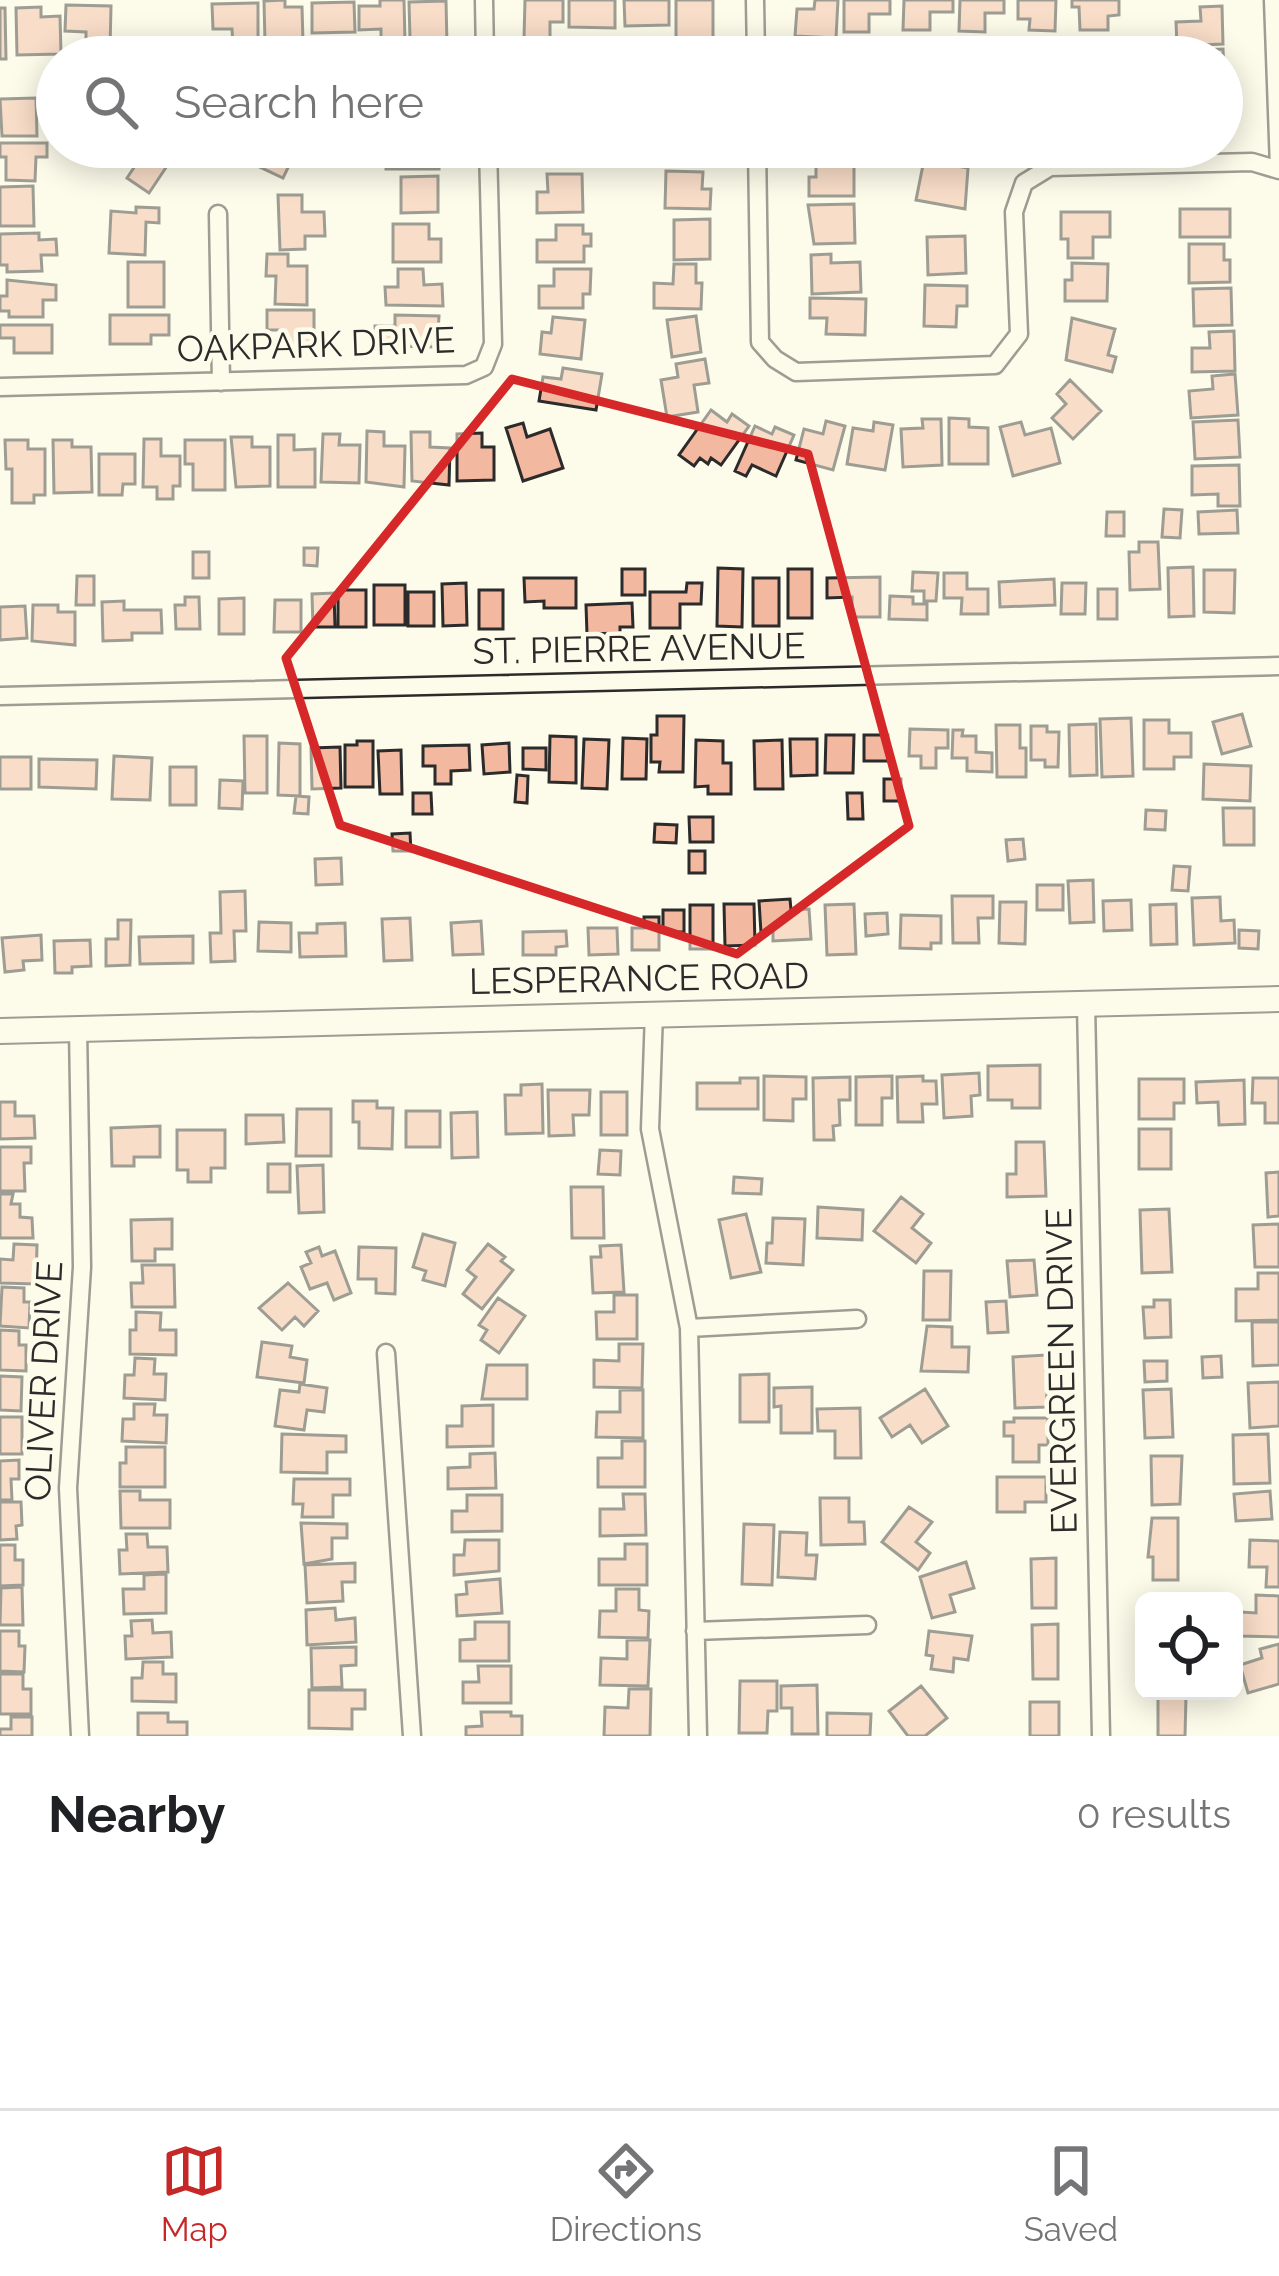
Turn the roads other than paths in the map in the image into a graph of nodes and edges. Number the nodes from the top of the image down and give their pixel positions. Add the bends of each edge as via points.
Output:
1 (484, 0) edge
2 (755, 0) edge
3 (1273, 0) edge
4 (485, 36) edge
5 (756, 36) edge
6 (1243, 162) edge
7 (489, 168) edge
8 (758, 168) edge
9 (1047, 168) edge
10 (1279, 169) edge
11 (218, 214) dead end
12 (221, 382) junction
13 (0, 387) edge
14 (1279, 666) edge
15 (0, 696) edge
16 (1279, 999) edge
17 (1086, 1004) junction
18 (653, 1012) junction
19 (78, 1029) junction
20 (0, 1031) edge
21 (857, 1319) dead end
22 (689, 1328) junction
23 (386, 1353) dead end
24 (867, 1625) dead end
25 (695, 1631) junction
26 (80, 1736) edge
27 (412, 1736) edge
28 (698, 1736) edge
29 (1101, 1736) edge

1 - 4 street
2 - 5 street
3 - 10 street
6 - 10 street
7 - 12 street, OAKPARK DRIVE via 494,344 484,367 466,375
8 - 9 street via 760,342 796,372 995,365 1019,334 1014,212 1024,183
11 - 12 street
12 - 13 street, OAKPARK DRIVE
14 - 15 street, ST. PIERRE AVENUE
16 - 17 main road, LESPERANCE ROAD
17 - 18 main road, LESPERANCE ROAD
17 - 29 street, EVERGREEN DRIVE
18 - 19 main road, LESPERANCE ROAD
18 - 22 street via 650,1129
19 - 20 main road, LESPERANCE ROAD
19 - 26 street, OLIVER DRIVE via 82,1267 68,1488
21 - 22 street
22 - 25 street
23 - 27 street
24 - 25 street
25 - 28 street

